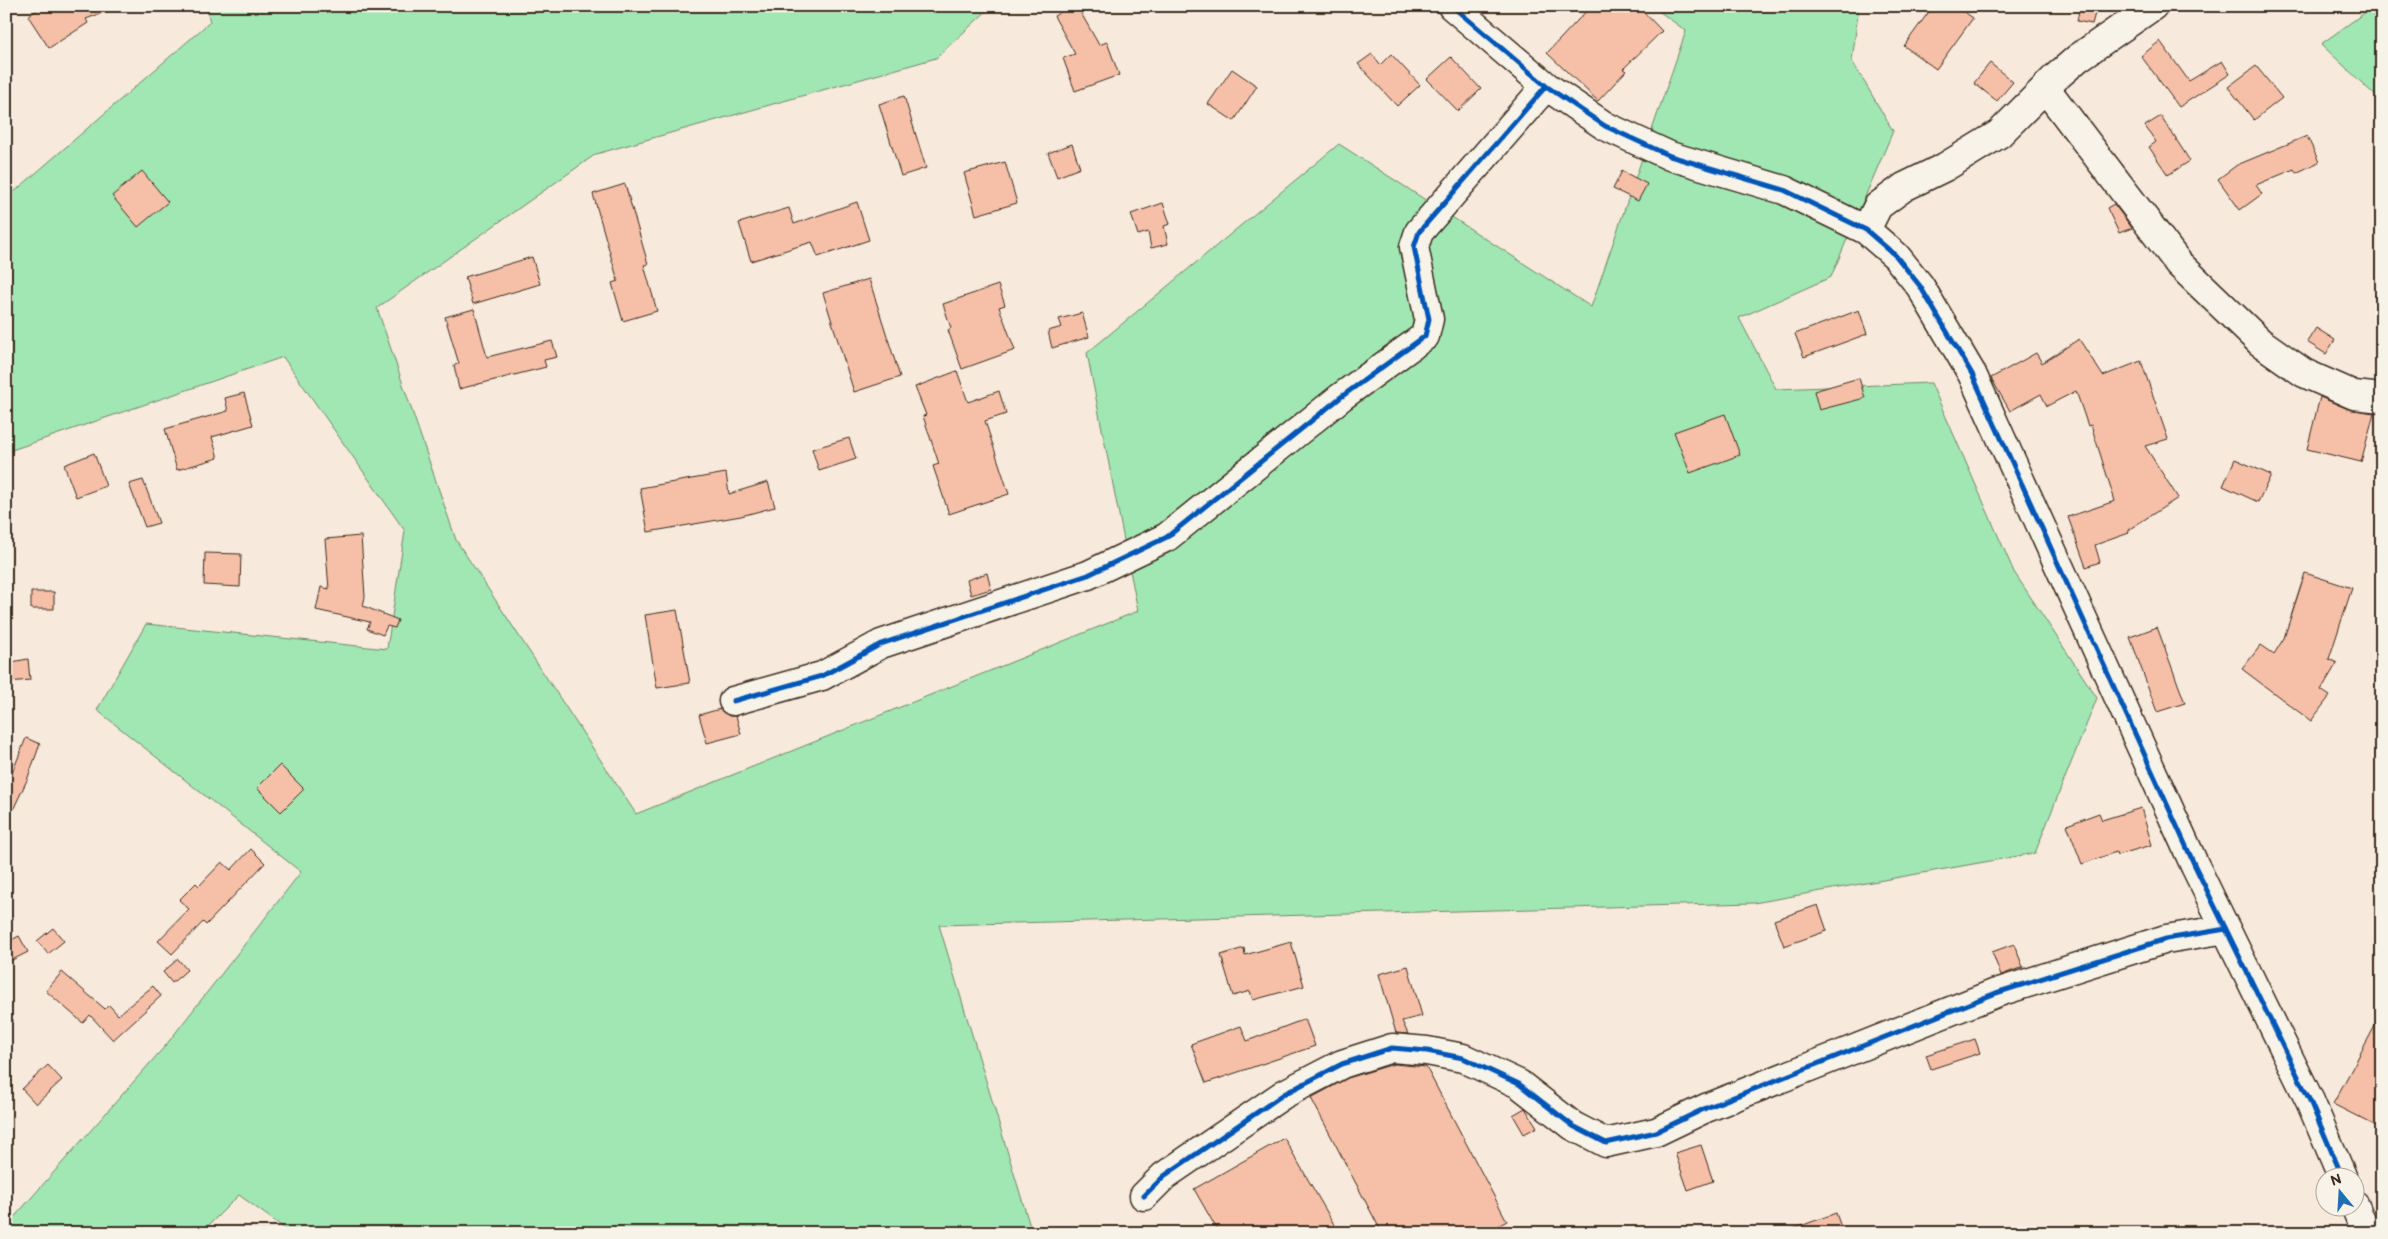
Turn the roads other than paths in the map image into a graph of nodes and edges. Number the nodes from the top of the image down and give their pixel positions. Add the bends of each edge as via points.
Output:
1 (1452, 6) edge
2 (2154, 6) edge
3 (1546, 86) junction
4 (2046, 89) junction
5 (1866, 230) junction
6 (2382, 398) edge
7 (733, 701) dead end
8 (2226, 929) junction
9 (2338, 1166) edge
10 (1144, 1196) dead end
11 (2359, 1216) edge
12 (2366, 1233) edge

1 - 3 street
2 - 4 street via 2078,58
3 - 5 street via 1605,126 1670,156 1784,190
3 - 7 street via 1419,232 1414,247 1429,319 1425,336 1340,397 1166,536 1088,575 881,644 822,676
4 - 5 street via 1999,134 1945,167 1904,187 1878,206
4 - 6 street via 2179,264 2260,342 2304,374 2354,395
5 - 8 street via 1896,256 1920,286 1972,374
8 - 9 street via 2310,1101
8 - 10 street via 2166,938 1996,993 1706,1108 1656,1132 1606,1143 1573,1126 1519,1084 1463,1058 1392,1048 1342,1064 1284,1094 1164,1176
11 - 12 street

